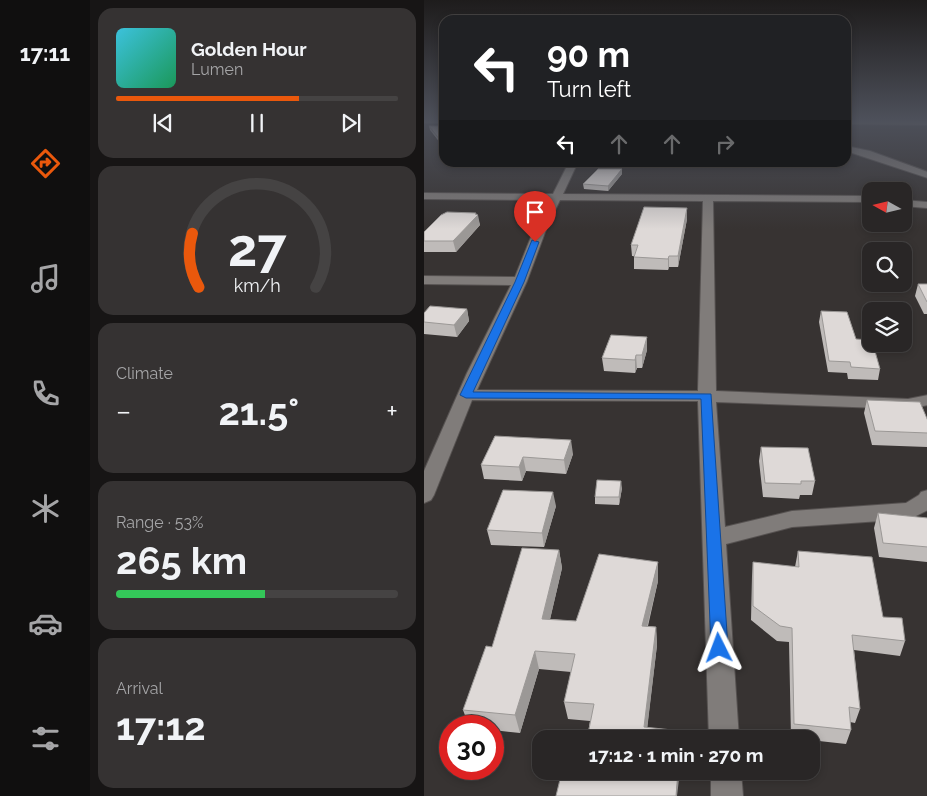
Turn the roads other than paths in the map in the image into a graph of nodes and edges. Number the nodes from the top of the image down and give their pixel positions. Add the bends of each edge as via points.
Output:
1 (870, 155) edge
2 (571, 167) edge
3 (927, 175) edge
4 (424, 196) edge
5 (556, 197) junction
6 (708, 197) junction
7 (862, 199) edge
8 (912, 203) edge
9 (927, 204) edge
10 (424, 280) edge
11 (520, 282) junction
12 (466, 395) junction
13 (706, 396) junction
14 (927, 400) edge
15 (424, 495) edge
16 (927, 498) edge
17 (714, 538) junction
18 (724, 730) edge
19 (726, 780) edge
20 (727, 796) edge

1 - 3 street
2 - 5 street
4 - 5 street
5 - 6 street
5 - 11 street
6 - 7 street
6 - 13 street
8 - 9 street
10 - 11 street
11 - 12 street
12 - 13 street
12 - 15 street
13 - 14 street via 908,404
13 - 17 street
16 - 17 street via 910,511 792,520
17 - 18 street
19 - 20 street

